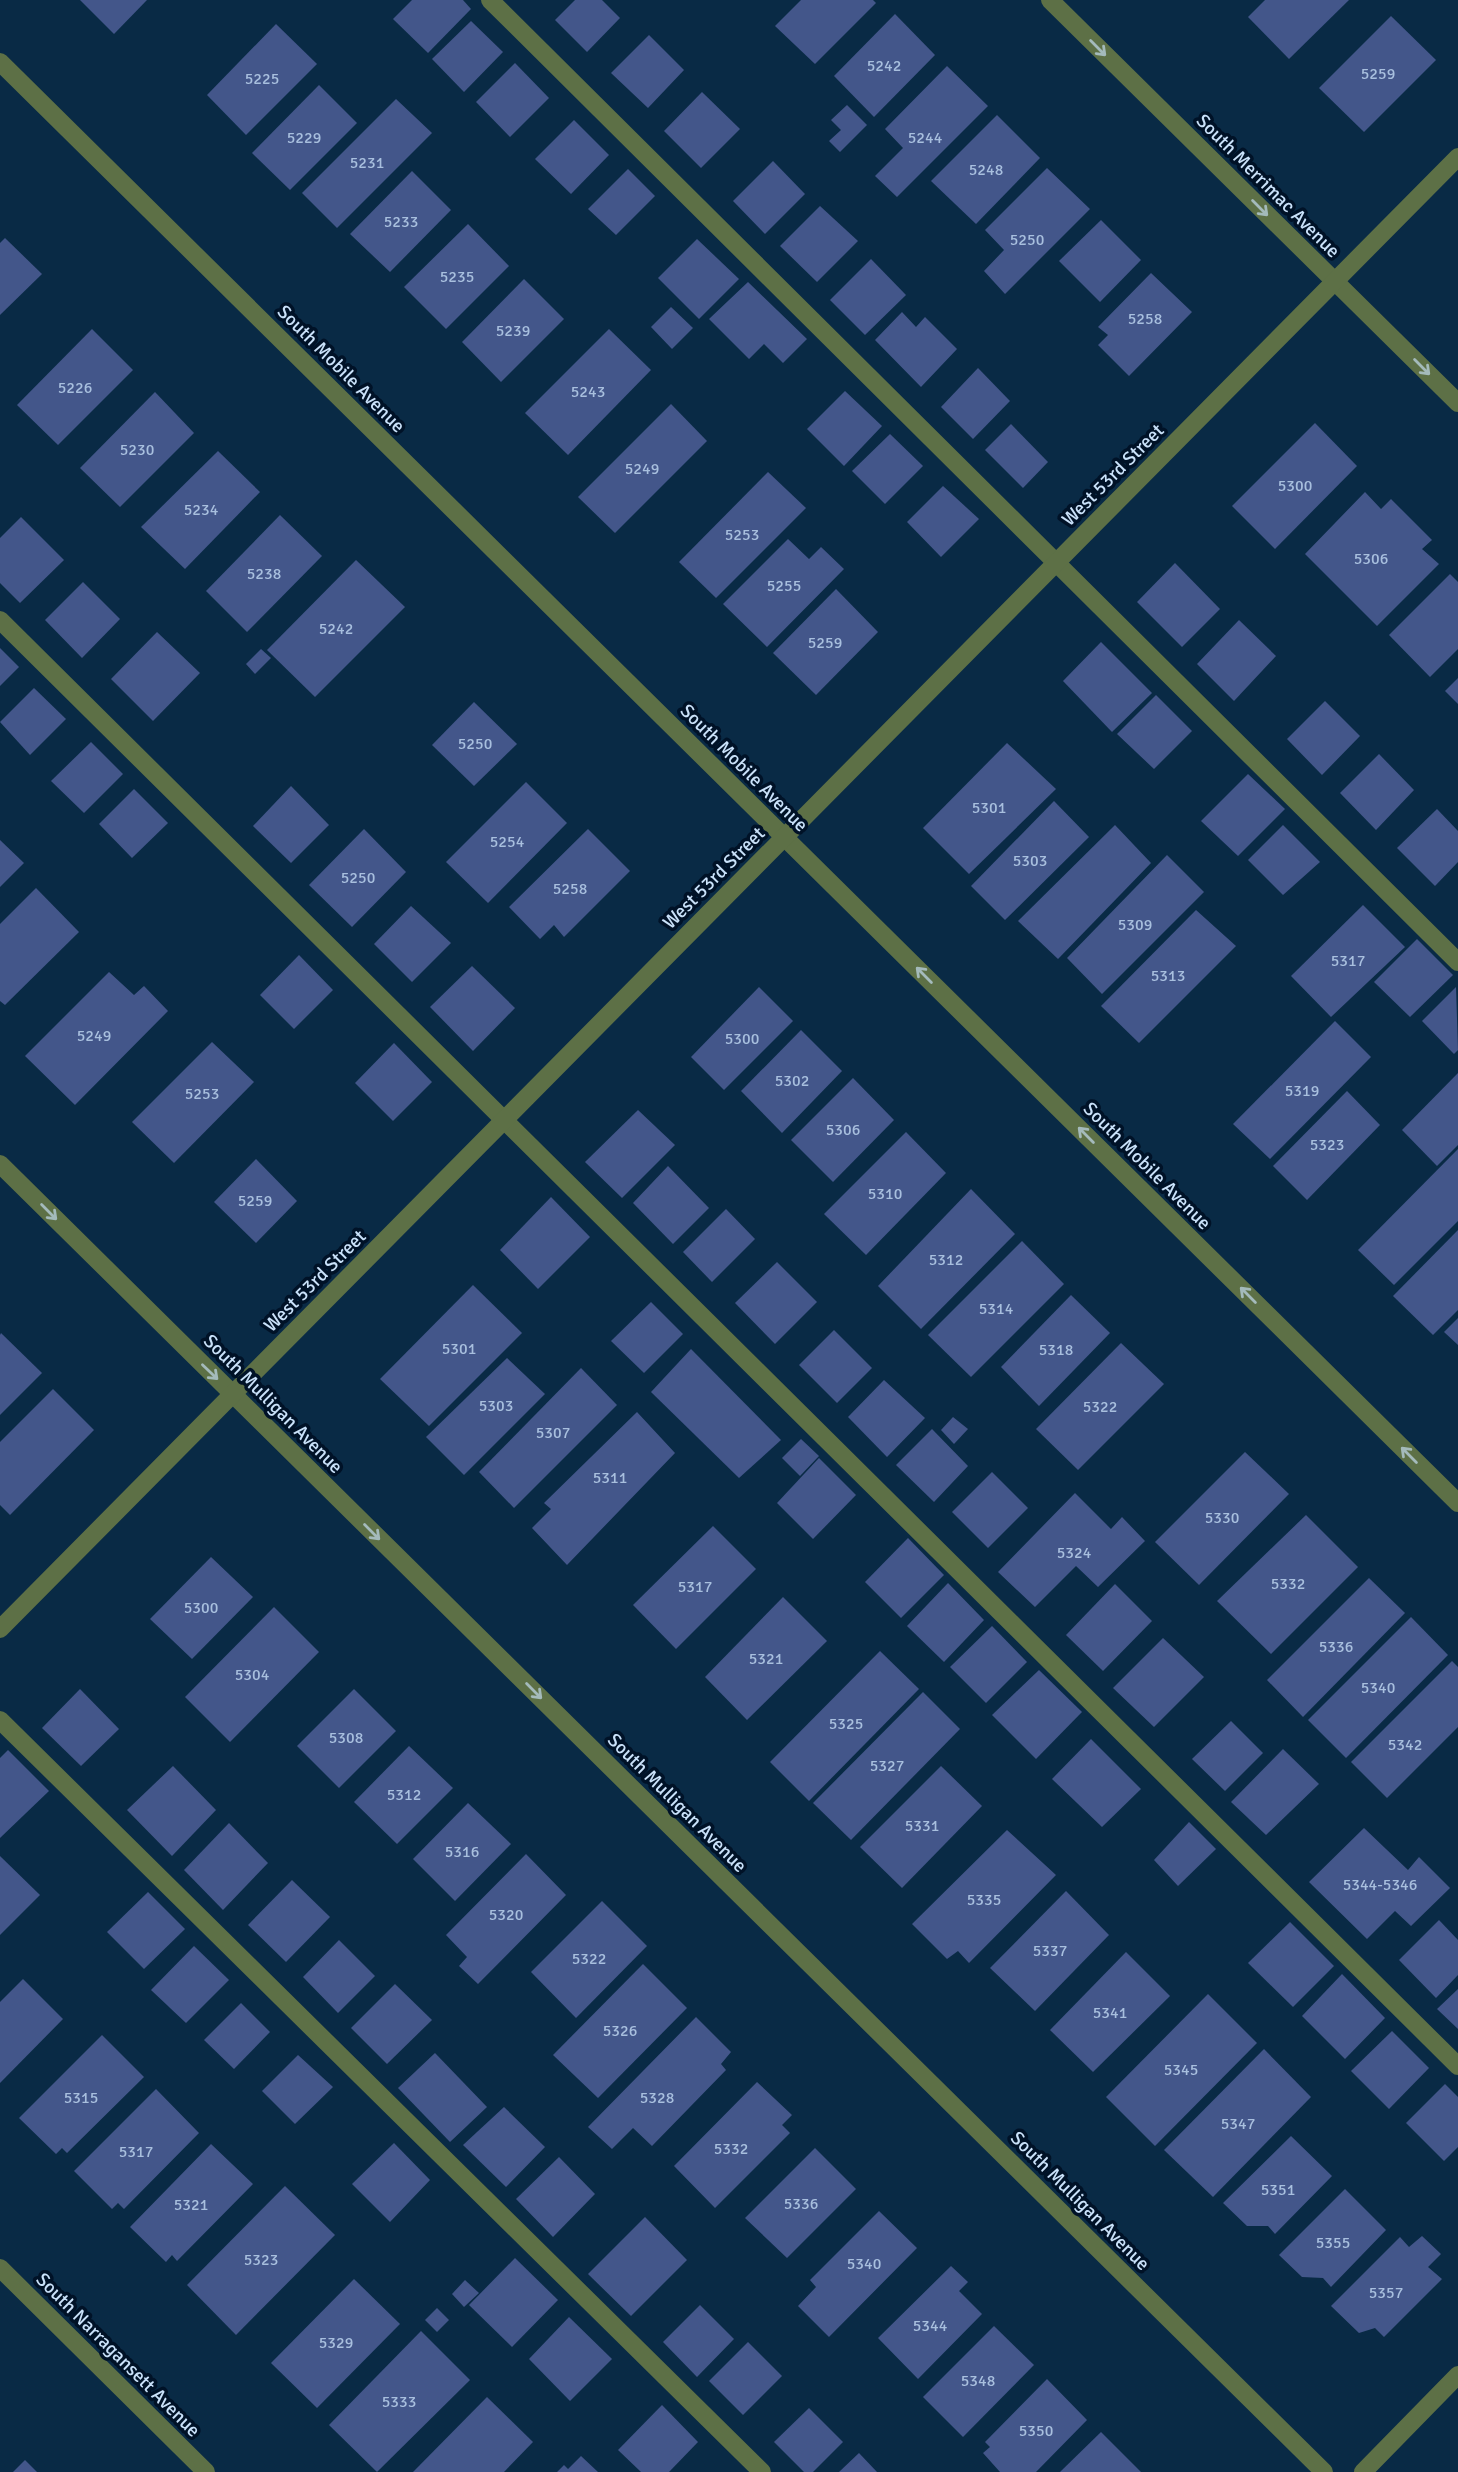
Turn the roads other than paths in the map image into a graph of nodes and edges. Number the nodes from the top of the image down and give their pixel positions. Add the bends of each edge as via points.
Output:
1 (490, 0) edge
2 (1049, 0) edge
3 (0, 62) edge
4 (1458, 157) edge
5 (1335, 282) junction
6 (1458, 403) edge
7 (1055, 564) junction
8 (0, 620) edge
9 (784, 837) junction
10 (1458, 962) edge
11 (503, 1121) junction
12 (0, 1164) edge
13 (233, 1394) junction
14 (1458, 1503) edge
15 (0, 1629) edge
16 (0, 1720) edge
17 (1458, 2066) edge
18 (0, 2268) edge
19 (1458, 2375) edge
20 (206, 2472) edge
21 (762, 2472) edge
22 (1324, 2472) edge
23 (1363, 2472) edge

1 - 7 street
2 -> 5 street, South Merrimac Avenue
3 - 9 street, South Mobile Avenue
4 - 5 street, West 53rd Street
5 -> 6 street, South Merrimac Avenue
5 - 7 street, West 53rd Street
7 - 9 street, West 53rd Street
7 - 10 street
8 - 11 street
9 - 11 street, West 53rd Street
14 -> 9 street, South Mobile Avenue
11 - 13 street, West 53rd Street
11 - 17 street
12 -> 13 street, South Mulligan Avenue
13 - 15 street, West 53rd Street
13 -> 22 street, South Mulligan Avenue
16 - 21 street
18 - 20 street, South Narragansett Avenue
19 - 23 street

